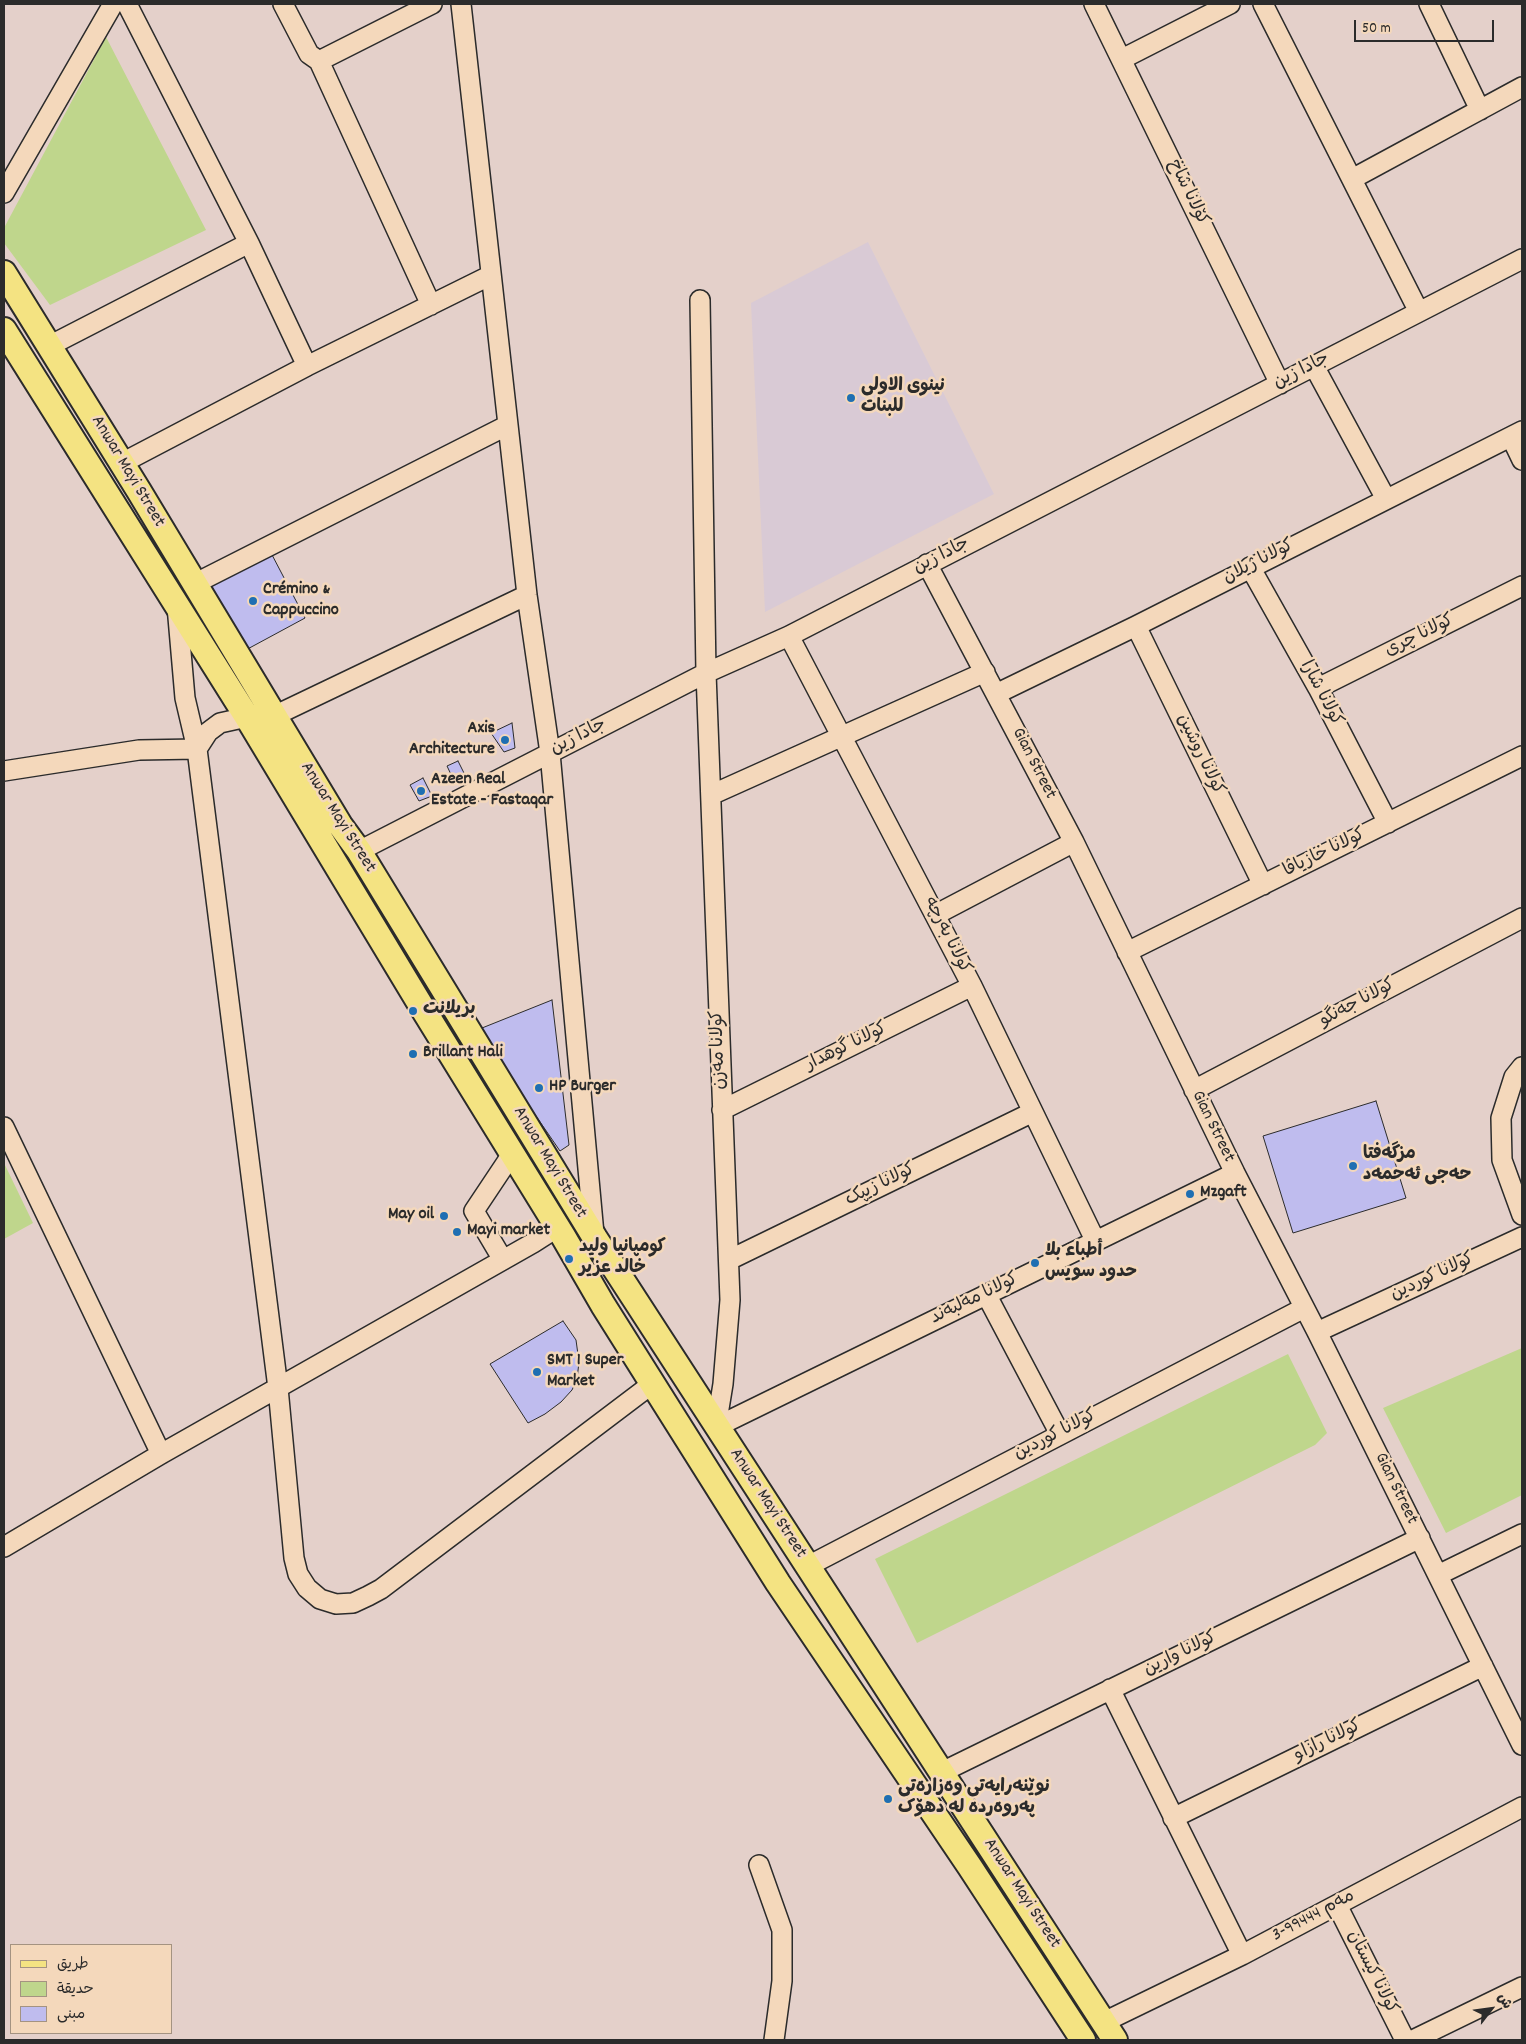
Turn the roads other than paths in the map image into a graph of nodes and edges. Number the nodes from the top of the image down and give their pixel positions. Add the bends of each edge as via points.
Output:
1 (113, 4) edge
2 (127, 4) edge
3 (283, 4) edge
4 (432, 4) edge
5 (461, 4) edge
6 (1094, 4) edge
7 (1230, 4) edge
8 (1263, 4) edge
9 (1429, 4) edge
10 (1122, 58) junction
11 (319, 61) junction
12 (1522, 87) edge
13 (1480, 110) junction
14 (1352, 179) junction
15 (4, 193) edge
16 (249, 243) junction
17 (1522, 259) edge
18 (4, 273) edge
19 (491, 275) junction
20 (700, 300) dead end
21 (431, 305) junction
22 (1419, 312) junction
23 (4, 330) edge
24 (49, 346) junction
25 (307, 366) junction
26 (1314, 366) junction
27 (1280, 384) junction
28 (508, 425) junction
29 (1516, 434) edge
30 (1522, 460) edge
31 (122, 464) junction
32 (1386, 500) junction
33 (927, 564) junction
34 (1250, 567) junction
35 (194, 584) junction
36 (1522, 586) edge
37 (527, 595) junction
38 (177, 606) junction
39 (1136, 626) junction
40 (789, 636) junction
41 (985, 672) junction
42 (706, 673) junction
43 (1318, 688) junction
44 (996, 694) junction
45 (247, 716) junction
46 (274, 716) junction
47 (841, 735) junction
48 (197, 749) junction
49 (550, 753) junction
50 (1521, 758) edge
51 (4, 771) edge
52 (711, 795) junction
53 (1388, 822) junction
54 (1074, 842) junction
55 (359, 851) junction
56 (1263, 885) junction
57 (935, 915) junction
58 (1522, 918) edge
59 (1127, 952) junction
60 (972, 986) junction
61 (446, 994) junction
62 (423, 1009) junction
63 (1522, 1067) edge
64 (1194, 1090) junction
65 (722, 1110) junction
66 (1033, 1112) junction
67 (4, 1127) edge
68 (512, 1154) junction
69 (1235, 1173) junction
70 (1522, 1215) edge
71 (558, 1227) junction
72 (1522, 1237) edge
73 (594, 1238) junction
74 (1095, 1240) junction
75 (503, 1260) junction
76 (729, 1260) junction
77 (986, 1294) junction
78 (1304, 1308) junction
79 (1317, 1332) junction
80 (652, 1384) junction
81 (278, 1388) junction
82 (716, 1427) junction
83 (1060, 1434) junction
84 (161, 1454) junction
85 (1522, 1534) edge
86 (1420, 1538) junction
87 (4, 1547) edge
88 (808, 1566) junction
89 (1438, 1575) junction
90 (1483, 1666) junction
91 (1110, 1689) junction
92 (1522, 1745) edge
93 (942, 1772) junction
94 (1522, 1807) edge
95 (1173, 1818) junction
96 (759, 1865) dead end
97 (1337, 1905) junction
98 (1242, 1955) junction
99 (1522, 1987) edge
100 (1110, 2031) edge
101 (1075, 2038) edge
102 (774, 2040) edge
103 (1405, 2040) edge
104 (1413, 2040) edge

1 - 15 street
2 - 16 street
3 - 11 street via 309,54
4 - 11 street
5 - 19 street
6 - 10 street, کۆلانا شاخ
7 - 10 street
8 - 14 street
9 - 13 street
10 - 27 street, کۆلانا شاخ
11 - 21 street
12 - 13 street
13 - 14 street
14 - 22 street
16 - 24 street
16 - 25 street
17 - 22 street, جادا زین
18 - 24 main road, Anwar Mayi Street
19 - 21 street
19 - 28 street
20 - 42 street, کولانا مەزن
21 - 25 street
22 - 26 street, جادا زین
23 - 38 main road, Anwar Mayi Street
24 - 31 main road, Anwar Mayi Street
25 - 31 street
26 - 27 street, جادا زین
26 - 32 street
27 - 33 street, جادا زین
28 - 35 street
28 - 37 street
29 - 30 street
29 - 32 street, کولانا ژیلان
31 - 35 main road, Anwar Mayi Street
32 - 34 street, کولانا ژیلان
33 - 40 street, جادا زین
33 - 41 street, Gian Street
34 - 39 street, کولانا ژیلان
34 - 43 street, کولانا شارا
35 - 46 main road, Anwar Mayi Street
36 - 43 street, کولانا چری
37 - 46 street
37 - 49 street
38 - 45 main road, Anwar Mayi Street
38 - 48 street via 185,698
39 - 44 street, کولانا ژیلان
39 - 56 street, کولانا روشین
40 - 42 street, جادا زین
40 - 47 street, کولانا بەرچە
41 - 44 street, Gian Street
41 - 47 street
42 - 49 street, جادا زین
42 - 52 street, کولانا مەزن
43 - 53 street, کولانا شارا
44 - 54 street, Gian Street
45 - 48 street via 220,723 208,732
45 - 62 main road, Anwar Mayi Street
46 - 55 main road, Anwar Mayi Street
47 - 52 street
47 - 57 street, کولانا بەرچە
48 - 51 street via 139,750
48 - 81 street
49 - 55 street, جادا زین
49 - 73 street
50 - 53 street, کولانا خازیاڤا
52 - 65 street, کولانا مەزن
53 - 56 street, کولانا خازیاڤا
54 - 57 street
54 - 59 street, Gian Street
55 - 61 main road, Anwar Mayi Street
56 - 59 street, کولانا خازیاڤا
57 - 60 street, کولانا بەرچە
58 - 64 street, کولانا جەنگو
59 - 64 street, Gian Street
60 - 65 street, کولانا گوهدار
60 - 66 street, کولانا بەرچە
61 - 62 main road
61 - 73 main road, Anwar Mayi Street
62 - 68 main road, Anwar Mayi Street
63 - 70 street via 1514,1077 1501,1118 1502,1160
64 - 69 street, Gian Street
65 - 76 street, کولانا مەزن
66 - 74 street, کولانا بەرچە
66 - 76 street, کولانا زیپک
67 - 84 street
68 - 71 main road, Anwar Mayi Street
68 - 75 street via 474,1212
69 - 74 street, کولانا مەلبەند
69 - 78 street, Gian Street
71 - 75 street
71 - 80 main road, Anwar Mayi Street
72 - 79 street, کولانا کوردین
73 - 82 main road, Anwar Mayi Street
74 - 77 street, کولانا مەلبەند
75 - 81 street
76 - 82 street, کولانا مەزن via 728,1343
77 - 82 street, کولانا مەلبەند
77 - 83 street
78 - 79 street, Gian Street
78 - 83 street, کولانا کوردین
79 - 86 street, Gian Street
80 - 81 street via 381,1589 352,1603 336,1604 320,1599 298,1574
80 - 101 main road, Anwar Mayi Street via 778,1583 970,1867
81 - 84 street
82 - 88 main road, Anwar Mayi Street
83 - 88 street, کولانا کوردین
84 - 87 street
85 - 89 street
86 - 89 street, Gian Street
86 - 91 street, کولانا وارین
88 - 93 main road, Anwar Mayi Street
89 - 90 street, Gian Street
90 - 92 street, Gian Street
90 - 95 street, کولانا رازاو
91 - 93 street, کولانا وارین
91 - 95 street
93 - 100 main road, Anwar Mayi Street
94 - 97 street, مەم 99444-3
95 - 98 street
96 - 102 street via 782,1930 782,1981
97 - 98 street, مەم 99444-3
97 - 103 street, کولانا کیستان
98 - 100 street, مەم 99444-3
99 - 104 street

